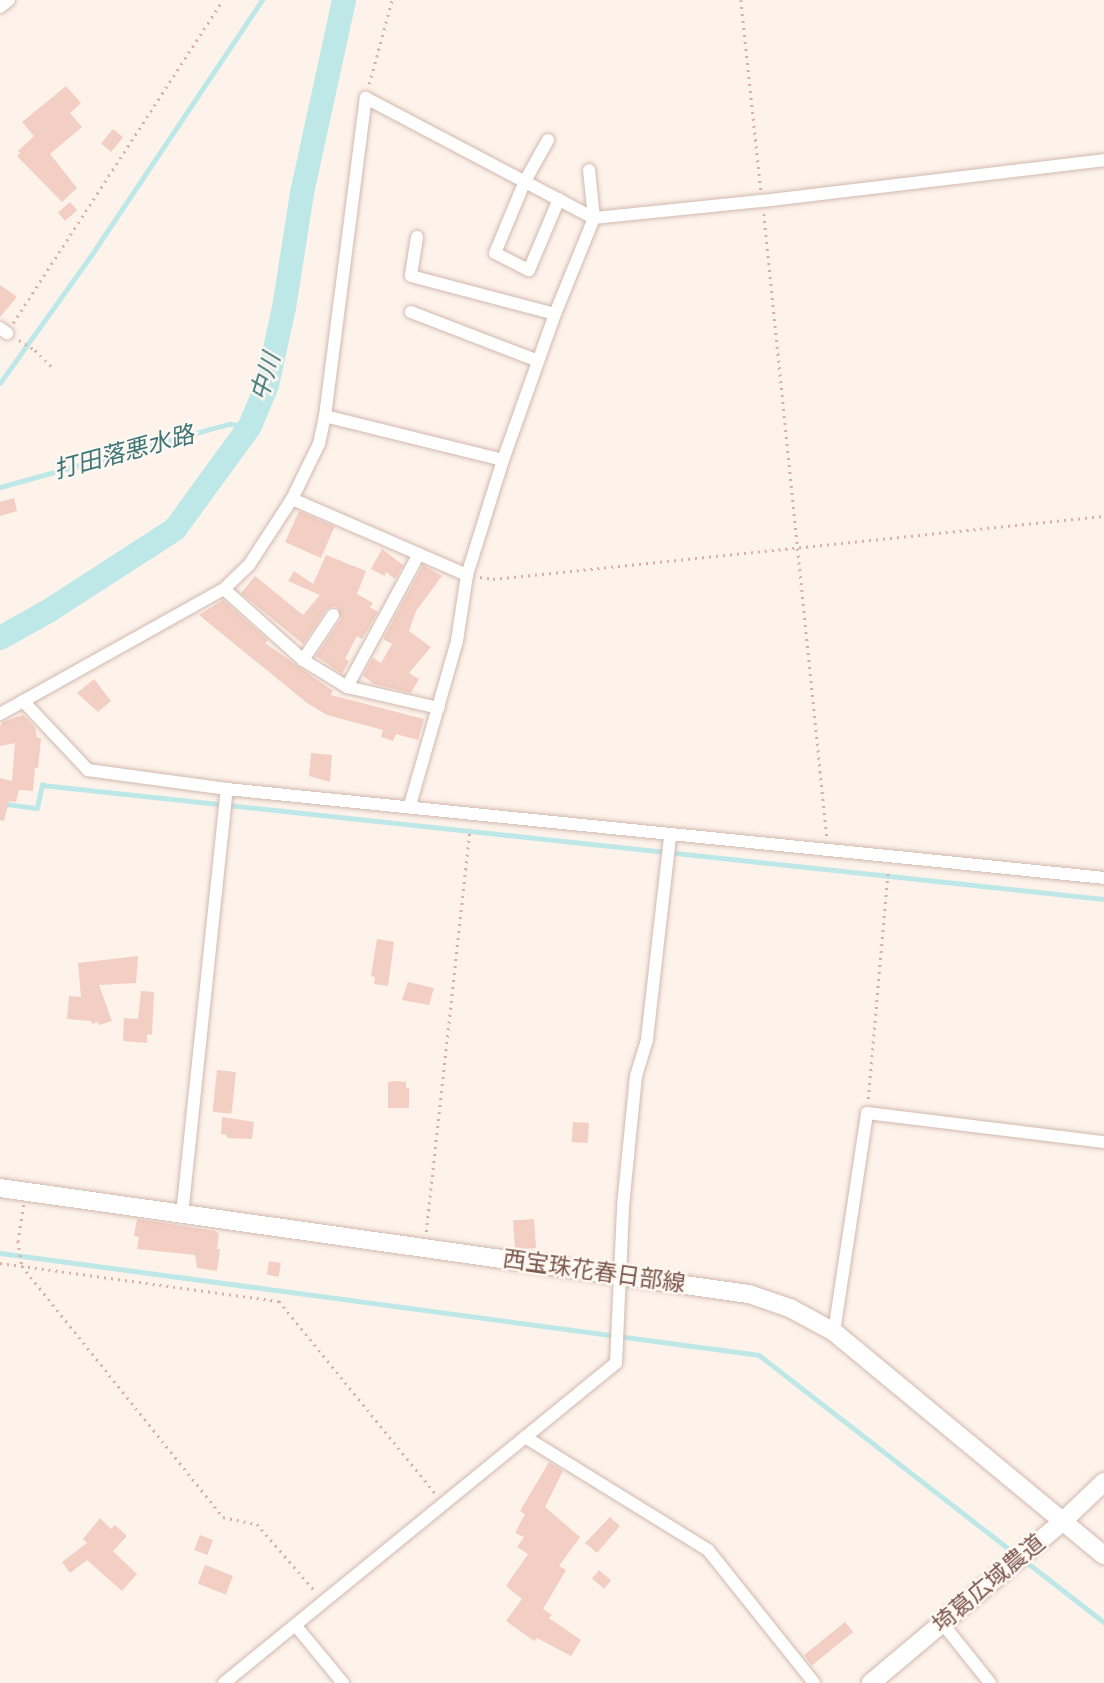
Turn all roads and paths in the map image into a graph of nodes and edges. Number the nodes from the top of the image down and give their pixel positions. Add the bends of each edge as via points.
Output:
1 (9, 0) edge
2 (223, 0) edge
3 (392, 0) edge
4 (741, 0) edge
5 (0, 7) edge
6 (366, 98) junction
7 (548, 140) dead end
8 (1104, 160) edge
9 (589, 170) dead end
10 (525, 181) junction
11 (559, 200) junction
12 (762, 201) junction
13 (594, 218) junction
14 (417, 237) dead end
15 (411, 313) dead end
16 (555, 314) junction
17 (3, 330) edge
18 (538, 361) junction
19 (53, 368) dead end
20 (325, 416) junction
21 (503, 460) junction
22 (292, 499) junction
23 (1104, 516) edge
24 (798, 548) junction
25 (419, 554) junction
26 (467, 575) junction
27 (224, 589) junction
28 (333, 615) dead end
29 (303, 660) junction
30 (347, 687) junction
31 (23, 701) junction
32 (439, 708) junction
33 (0, 715) edge
34 (227, 789) junction
35 (410, 805) junction
36 (472, 812) junction
37 (670, 836) junction
38 (828, 848) junction
39 (890, 857) junction
40 (1104, 878) edge
41 (867, 1113) junction
42 (1104, 1142) edge
43 (0, 1188) edge
44 (27, 1191) junction
45 (182, 1216) junction
46 (424, 1249) junction
47 (0, 1263) edge
48 (22, 1266) junction
49 (620, 1275) junction
50 (834, 1332) junction
51 (525, 1437) junction
52 (1104, 1482) edge
53 (444, 1504) junction
54 (1062, 1522) junction
55 (1104, 1555) edge
56 (325, 1602) junction
57 (942, 1623) junction
58 (296, 1626) junction
59 (224, 1683) edge
60 (343, 1683) edge
61 (814, 1683) edge
62 (871, 1683) edge
63 (990, 1683) edge

1 - 5 street
2 - 17 path
3 - 6 path
4 - 12 path
6 - 10 street
6 - 20 street
7 - 10 street
8 - 12 street
9 - 13 street
10 - 11 street
10 - 11 street via 495,253 530,270
11 - 13 street
12 - 13 street
12 - 24 path
13 - 16 street
14 - 16 street via 411,276
15 - 18 street
16 - 18 street
17 - 19 path
18 - 21 street
20 - 21 street
20 - 22 street via 319,444
21 - 26 street
22 - 25 street
22 - 27 street via 249,565
23 - 24 path
24 - 26 path via 493,579
24 - 38 path
25 - 26 street
25 - 30 street
26 - 32 street via 457,641
27 - 29 street
27 - 31 street
28 - 29 street
29 - 30 street
30 - 32 street
31 - 33 street
31 - 34 street via 88,770
32 - 35 street
34 - 35 street
34 - 45 street
35 - 36 street
36 - 37 street
36 - 46 path
37 - 38 street
37 - 49 street via 647,1039 636,1076
38 - 39 street
39 - 40 street
39 - 41 path
41 - 42 street
41 - 50 street
43 - 44 main road, 西宝珠花春日部線
44 - 45 main road, 西宝珠花春日部線
44 - 48 path via 18,1241
45 - 46 main road, 西宝珠花春日部線
46 - 49 main road, 西宝珠花春日部線
47 - 48 path
48 - 53 path via 279,1301
48 - 56 path via 223,1517 257,1524
49 - 50 main road, 西宝珠花春日部線 via 749,1294 790,1308
49 - 51 street via 616,1363
50 - 54 main road, 西宝珠花春日部線
51 - 53 street
51 - 61 street via 708,1549
52 - 54 main road, 埼葛広域農道
53 - 56 street
54 - 55 main road, 西宝珠花春日部線
54 - 57 main road, 埼葛広域農道
56 - 58 street
57 - 62 main road, 埼葛広域農道
57 - 63 street
58 - 59 street
58 - 60 street

